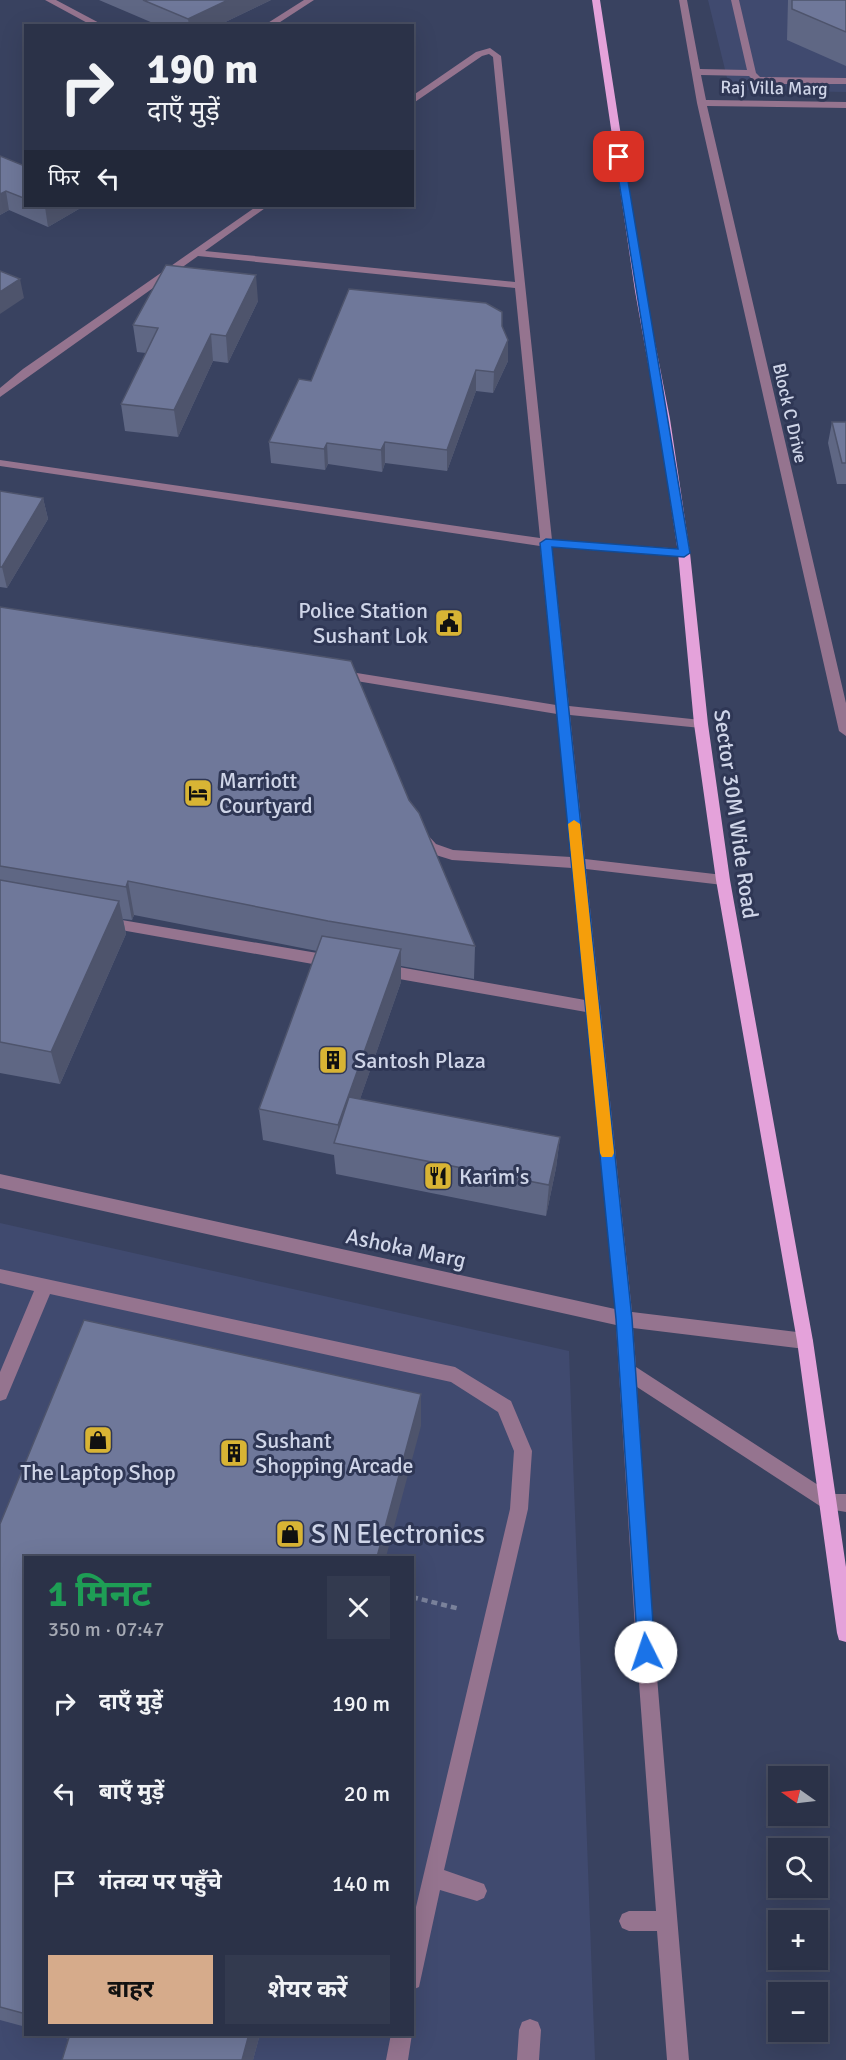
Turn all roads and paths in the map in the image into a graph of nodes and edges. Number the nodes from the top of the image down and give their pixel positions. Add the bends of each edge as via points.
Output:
1 (49, 0) edge
2 (310, 0) edge
3 (596, 0) edge
4 (683, 0) edge
5 (735, 0) edge
6 (97, 24) edge
7 (270, 24) edge
8 (696, 72) junction
9 (752, 73) junction
10 (846, 81) edge
11 (414, 100) edge
12 (702, 103) junction
13 (846, 105) edge
14 (262, 207) edge
15 (195, 253) junction
16 (520, 286) junction
17 (0, 394) edge
18 (0, 463) edge
19 (546, 543) junction
20 (684, 553) junction
21 (324, 671) edge
22 (347, 675) junction
23 (358, 691) edge
24 (562, 710) junction
25 (701, 724) junction
26 (846, 731) edge
27 (414, 823) edge
28 (578, 863) junction
29 (723, 880) junction
30 (93, 921) edge
31 (592, 1007) junction
32 (0, 1181) edge
33 (0, 1276) edge
34 (45, 1286) junction
35 (624, 1319) junction
36 (805, 1341) junction
37 (627, 1371) junction
38 (0, 1393) edge
39 (837, 1502) edge
40 (414, 1597) edge
41 (454, 1607) dead end
42 (846, 1633) edge
43 (432, 1877) junction
44 (477, 1892) dead end
45 (629, 1921) dead end
46 (668, 1921) junction
47 (414, 1970) edge
48 (530, 2030) dead end
49 (402, 2036) edge
50 (397, 2060) edge
51 (528, 2060) edge
52 (678, 2060) edge

1 - 6 street
2 - 7 street
3 - 20 main road, Sector 30M Wide Road
4 - 8 street, Block C Drive
5 - 9 street
8 - 9 street
8 - 12 street, Block C Drive
9 - 10 street via 770,81
11 - 16 street via 479,54 490,51 497,56
12 - 13 street, Raj Villa Marg
12 - 26 street, Block C Drive
14 - 15 street
15 - 16 street
15 - 17 street
16 - 19 street
18 - 19 street
19 - 20 street
19 - 24 street
20 - 25 main road, Sector 30M Wide Road
21 - 22 street
22 - 23 street
22 - 24 street
24 - 25 street
24 - 28 street
25 - 29 main road, Sector 30M Wide Road
27 - 28 street via 431,848 452,855
28 - 29 street
28 - 31 street
29 - 36 main road, Sector 30M Wide Road
30 - 31 street
31 - 35 street
32 - 35 street, Ashoka Marg
33 - 34 street
34 - 38 street
34 - 43 street via 455,1375 506,1407 523,1451 519,1509
35 - 36 street, Ashoka Marg
35 - 37 street
36 - 39 main road, Sector 30M Wide Road
37 - 39 street
37 - 46 street
39 - 42 main road, Sector 30M Wide Road
40 - 41 path
43 - 44 street
43 - 47 street
45 - 46 street
46 - 52 street
48 - 51 street
49 - 50 street

